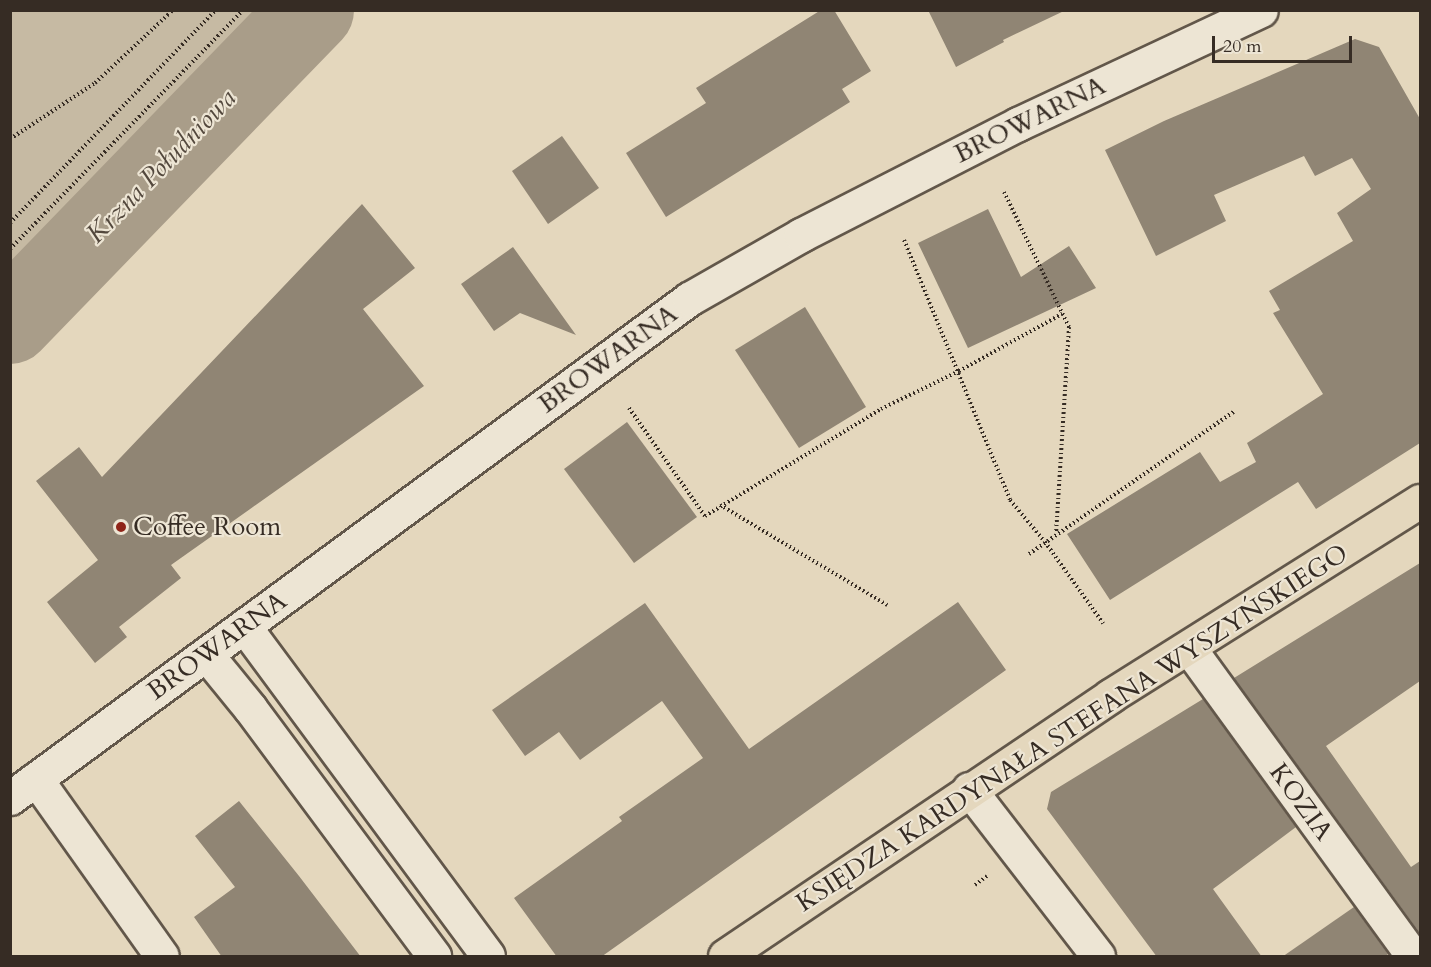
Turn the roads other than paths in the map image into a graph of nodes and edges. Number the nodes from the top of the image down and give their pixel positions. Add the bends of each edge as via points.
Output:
1 (1261, 10) edge
2 (1420, 501) edge
3 (244, 626) junction
4 (1189, 648) junction
5 (206, 654) junction
6 (23, 788) edge
7 (969, 789) junction
8 (162, 957) edge
9 (435, 957) edge
10 (488, 957) edge
11 (725, 957) edge
12 (1098, 957) edge
13 (1413, 957) edge

1 - 3 street, BROWARNA via 1018,124 801,235 688,299
2 - 4 main road, KSIĘDZA KARDYNAŁA STEFANA WYSZYŃSKIEGO
3 - 5 street, BROWARNA
3 - 10 street
4 - 7 main road, KSIĘDZA KARDYNAŁA STEFANA WYSZYŃSKIEGO
4 - 13 street, KOZIA
5 - 6 street, BROWARNA
5 - 9 street
6 - 8 street
7 - 11 main road, KSIĘDZA KARDYNAŁA STEFANA WYSZYŃSKIEGO
7 - 12 street

